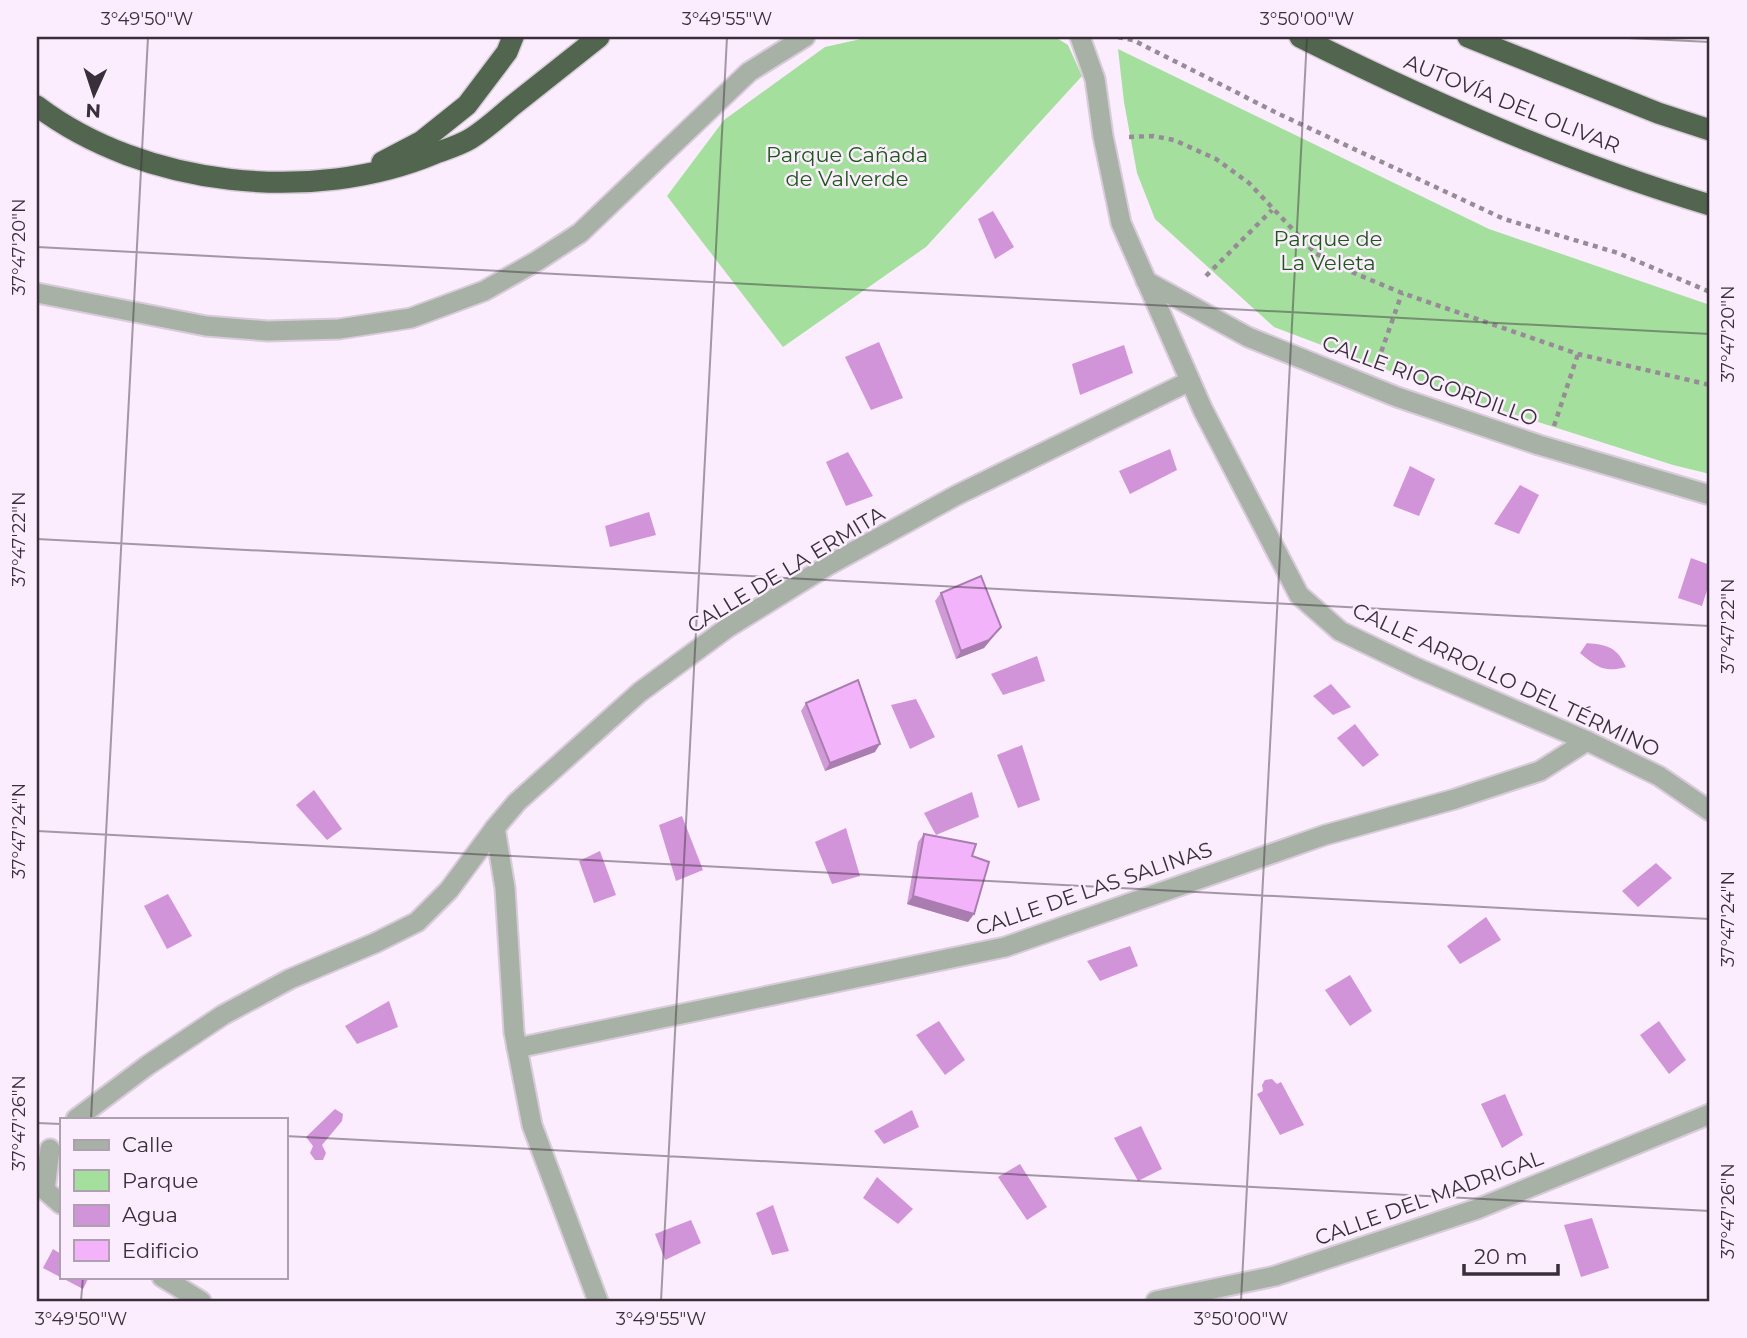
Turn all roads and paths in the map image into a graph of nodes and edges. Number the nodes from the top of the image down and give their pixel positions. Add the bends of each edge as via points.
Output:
1 (513, 37) edge
2 (599, 37) edge
3 (805, 37) edge
4 (1080, 37) edge
5 (1118, 37) edge
6 (1300, 37) edge
7 (1468, 37) edge
8 (37, 106) edge
9 (1710, 130) edge
10 (1124, 138) dead end
11 (355, 177) junction
12 (1710, 205) edge
13 (1272, 210) junction
14 (1206, 276) dead end
15 (1146, 281) junction
16 (1710, 292) edge
17 (37, 293) edge
18 (1402, 293) junction
19 (1578, 354) junction
20 (1374, 373) dead end
21 (1190, 381) junction
22 (1710, 385) edge
23 (1550, 435) dead end
24 (1710, 495) edge
25 (1587, 741) junction
26 (1710, 811) edge
27 (495, 828) junction
28 (517, 1048) junction
29 (1710, 1114) edge
30 (77, 1118) edge
31 (56, 1143) edge
32 (37, 1175) edge
33 (60, 1203) edge
34 (164, 1278) edge
35 (201, 1301) edge
36 (598, 1301) edge
37 (1156, 1301) edge

1 - 11 highway via 467,105 422,141
2 - 11 highway via 470,139 411,164
3 - 17 street via 749,72 580,233 484,291 411,318 339,329 268,331 206,326
4 - 15 street, CALLE ARROLLO DEL TÉRMINO via 1095,79 1121,223
5 - 16 path via 1133,40 1504,219 1618,253
6 - 12 highway, AUTOVÍA DEL OLIVAR via 1512,135
7 - 9 highway
8 - 11 highway via 56,121 124,154 196,174 272,184
10 - 13 path via 1174,140 1216,159 1248,183
13 - 14 path
13 - 18 path via 1315,253
15 - 21 street, CALLE ARROLLO DEL TÉRMINO
15 - 24 street, CALLE RIOGORDILLO via 1248,337 1397,397
18 - 19 path
18 - 20 path
19 - 22 path
19 - 23 path
21 - 25 street, CALLE ARROLLO DEL TÉRMINO via 1299,595 1340,631
21 - 27 street, CALLE DE LA ERMITA via 957,495 827,566 727,628 640,692 517,802
25 - 26 street, CALLE ARROLLO DEL TÉRMINO via 1659,776
25 - 28 street, CALLE DE LAS SALINAS via 1540,771 1325,835 1005,947
27 - 28 street via 505,888
27 - 30 street, CALLE DE LA ERMITA via 449,890 417,922 290,979 223,1015
28 - 36 street via 532,1125
29 - 37 street, CALLE DEL MADRIGAL via 1477,1209 1275,1276
31 - 32 street
31 - 33 street via 45,1190
34 - 35 street

